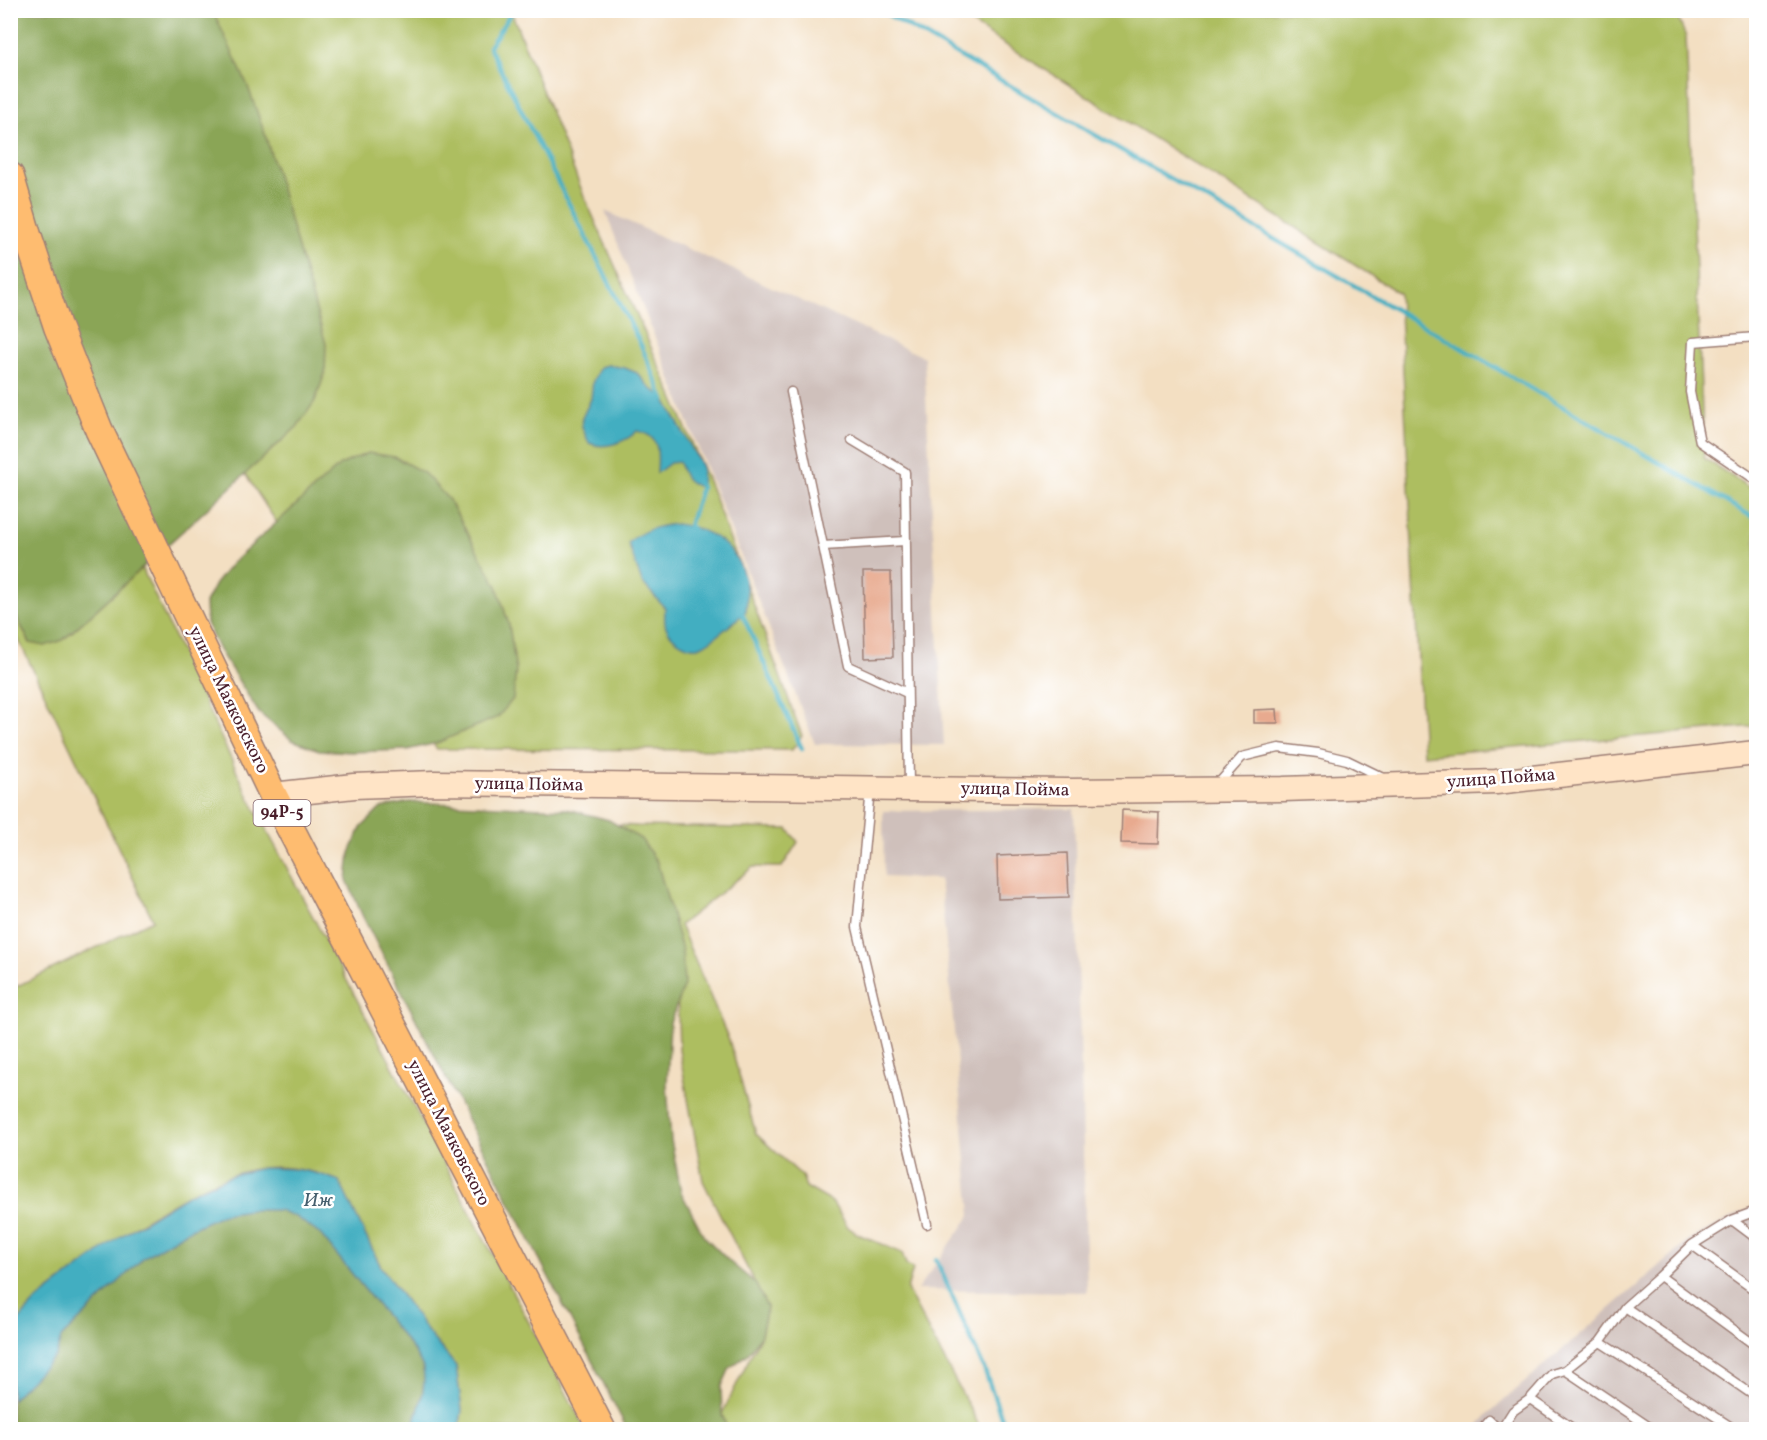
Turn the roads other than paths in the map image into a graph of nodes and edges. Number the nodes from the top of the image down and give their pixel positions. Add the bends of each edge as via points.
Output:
1 (10, 176) edge
2 (1756, 337) edge
3 (790, 392) dead end
4 (852, 440) dead end
5 (1756, 480) edge
6 (905, 541) junction
7 (823, 546) junction
8 (907, 693) junction
9 (1756, 753) edge
10 (1398, 785) junction
11 (870, 789) junction
12 (909, 789) junction
13 (1213, 790) junction
14 (273, 795) junction
15 (1756, 1211) edge
16 (1732, 1220) junction
17 (927, 1224) dead end
18 (1756, 1238) edge
19 (1692, 1245) junction
20 (1660, 1276) junction
21 (1756, 1292) edge
22 (1625, 1307) junction
23 (1600, 1342) junction
24 (1756, 1346) edge
25 (1565, 1370) junction
26 (1756, 1397) edge
27 (1530, 1399) junction
28 (602, 1430) edge
29 (1481, 1430) edge
30 (1500, 1430) edge
31 (1575, 1430) edge
32 (1654, 1430) edge
33 (1736, 1430) edge

1 - 14 main road, улица Маяковского / 94Р-5 via 58,328 99,430
2 - 5 lane via 1693,342 1690,392 1700,442
3 - 7 lane
4 - 6 lane via 904,472
6 - 7 lane
6 - 8 lane
7 - 8 lane via 848,666
8 - 12 lane
9 - 10 main road, улица Пойма via 1496,782
10 - 13 main road, улица Пойма
10 - 13 lane via 1347,760 1279,748 1242,757
11 - 12 main road, улица Пойма
11 - 14 main road, улица Пойма via 435,783
11 - 17 lane via 857,927
12 - 13 main road, улица Пойма
14 - 28 main road, улица Маяковского / 94Р-5
15 - 16 lane
16 - 18 lane
16 - 19 lane
19 - 20 lane
19 - 21 lane
20 - 22 lane
20 - 24 lane
22 - 23 lane
22 - 26 lane
23 - 25 lane
23 - 33 lane
25 - 27 lane via 1552,1374
25 - 32 lane
27 - 30 lane via 1513,1411
27 - 31 lane
29 - 30 lane via 1489,1420

